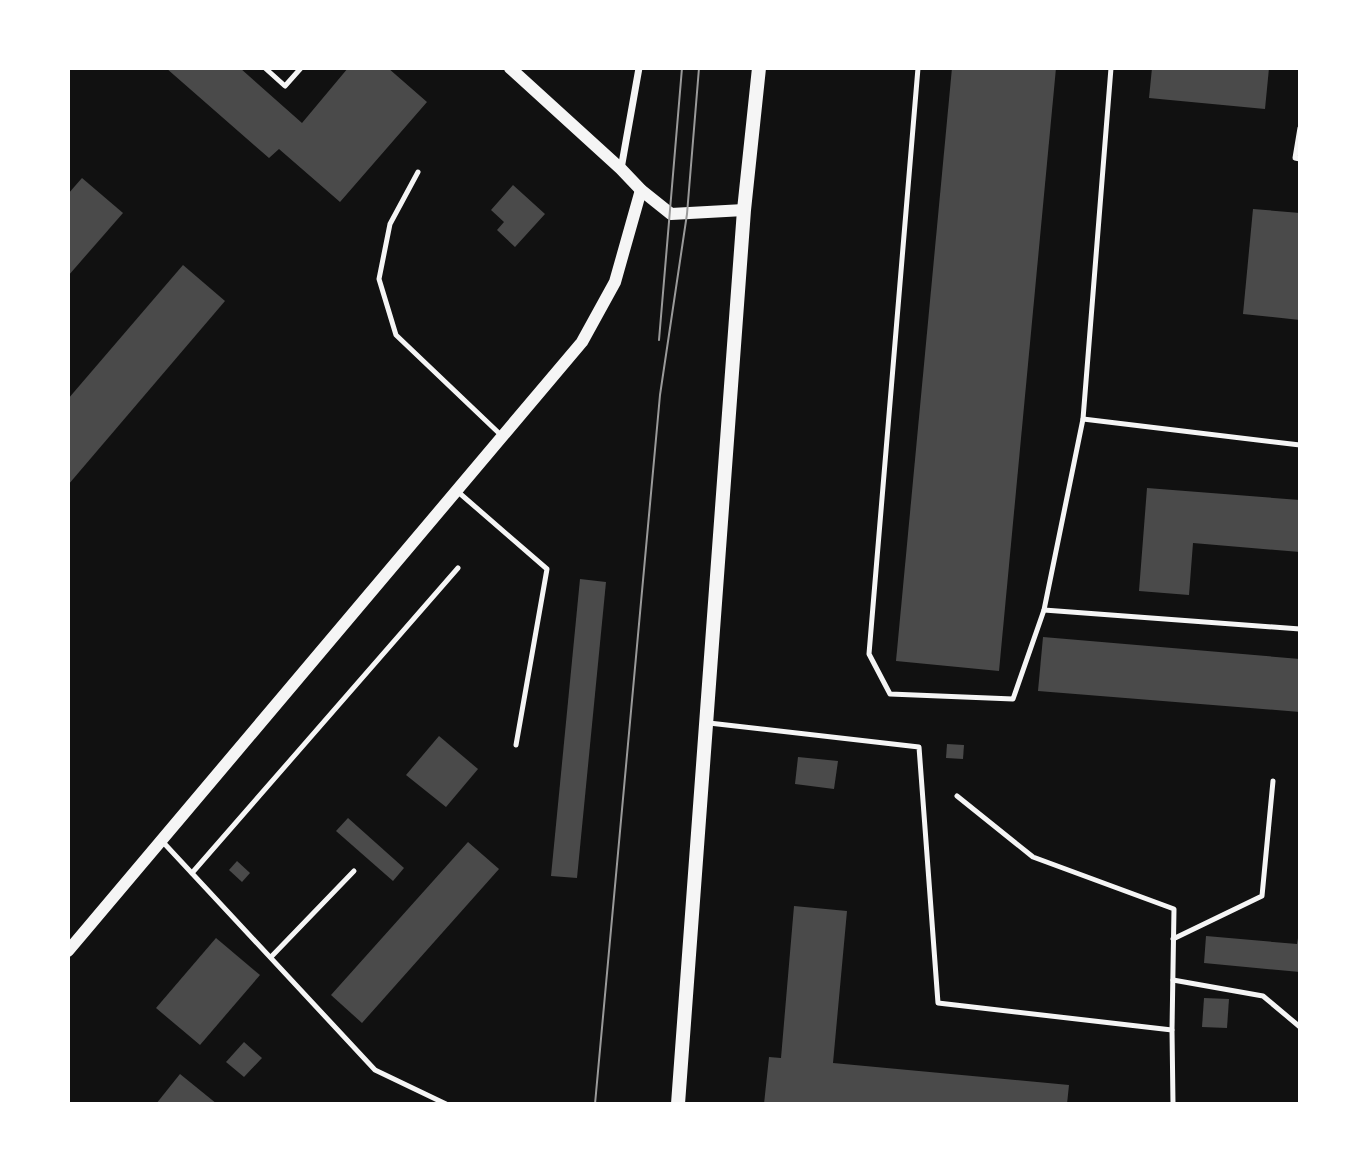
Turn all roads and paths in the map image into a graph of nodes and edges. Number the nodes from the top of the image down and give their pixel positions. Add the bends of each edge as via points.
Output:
1 (265, 68) edge
2 (301, 68) edge
3 (510, 68) edge
4 (639, 68) edge
5 (758, 68) edge
6 (918, 68) edge
7 (1111, 68) edge
8 (1300, 128) edge
9 (1300, 159) edge
10 (621, 169) junction
11 (418, 172) dead end
12 (641, 190) junction
13 (744, 210) junction
14 (1083, 419) junction
15 (503, 437) junction
16 (1300, 445) edge
17 (457, 491) junction
18 (458, 568) dead end
19 (1044, 610) junction
20 (1300, 629) edge
21 (706, 723) junction
22 (516, 744) dead end
23 (1273, 781) dead end
24 (957, 796) dead end
25 (162, 841) junction
26 (354, 871) dead end
27 (192, 873) junction
28 (1173, 939) junction
29 (68, 951) edge
30 (271, 957) junction
31 (1173, 980) junction
32 (1300, 1027) edge
33 (1172, 1030) junction
34 (446, 1104) edge
35 (678, 1104) edge
36 (1173, 1104) edge

1 - 2 lane via 285,86
3 - 10 street
4 - 10 street
5 - 13 main road
6 - 19 lane via 869,654 890,694 1013,699
7 - 14 lane
8 - 9 lane via 1295,158
10 - 12 street
11 - 15 lane via 390,225 379,279 396,335
12 - 13 street via 671,214
12 - 15 street via 615,282 582,342
13 - 21 main road
14 - 16 lane
14 - 19 lane
15 - 17 street
17 - 22 lane via 547,569
17 - 25 street
18 - 27 lane
19 - 20 lane
21 - 33 lane via 919,747 937,1003
21 - 35 main road
23 - 28 lane via 1262,896
24 - 28 lane via 1033,857 1174,909
25 - 27 lane
25 - 29 street
26 - 30 lane
27 - 30 lane
28 - 31 lane
30 - 34 lane via 375,1070
31 - 32 lane via 1263,996
31 - 33 lane
33 - 36 lane

